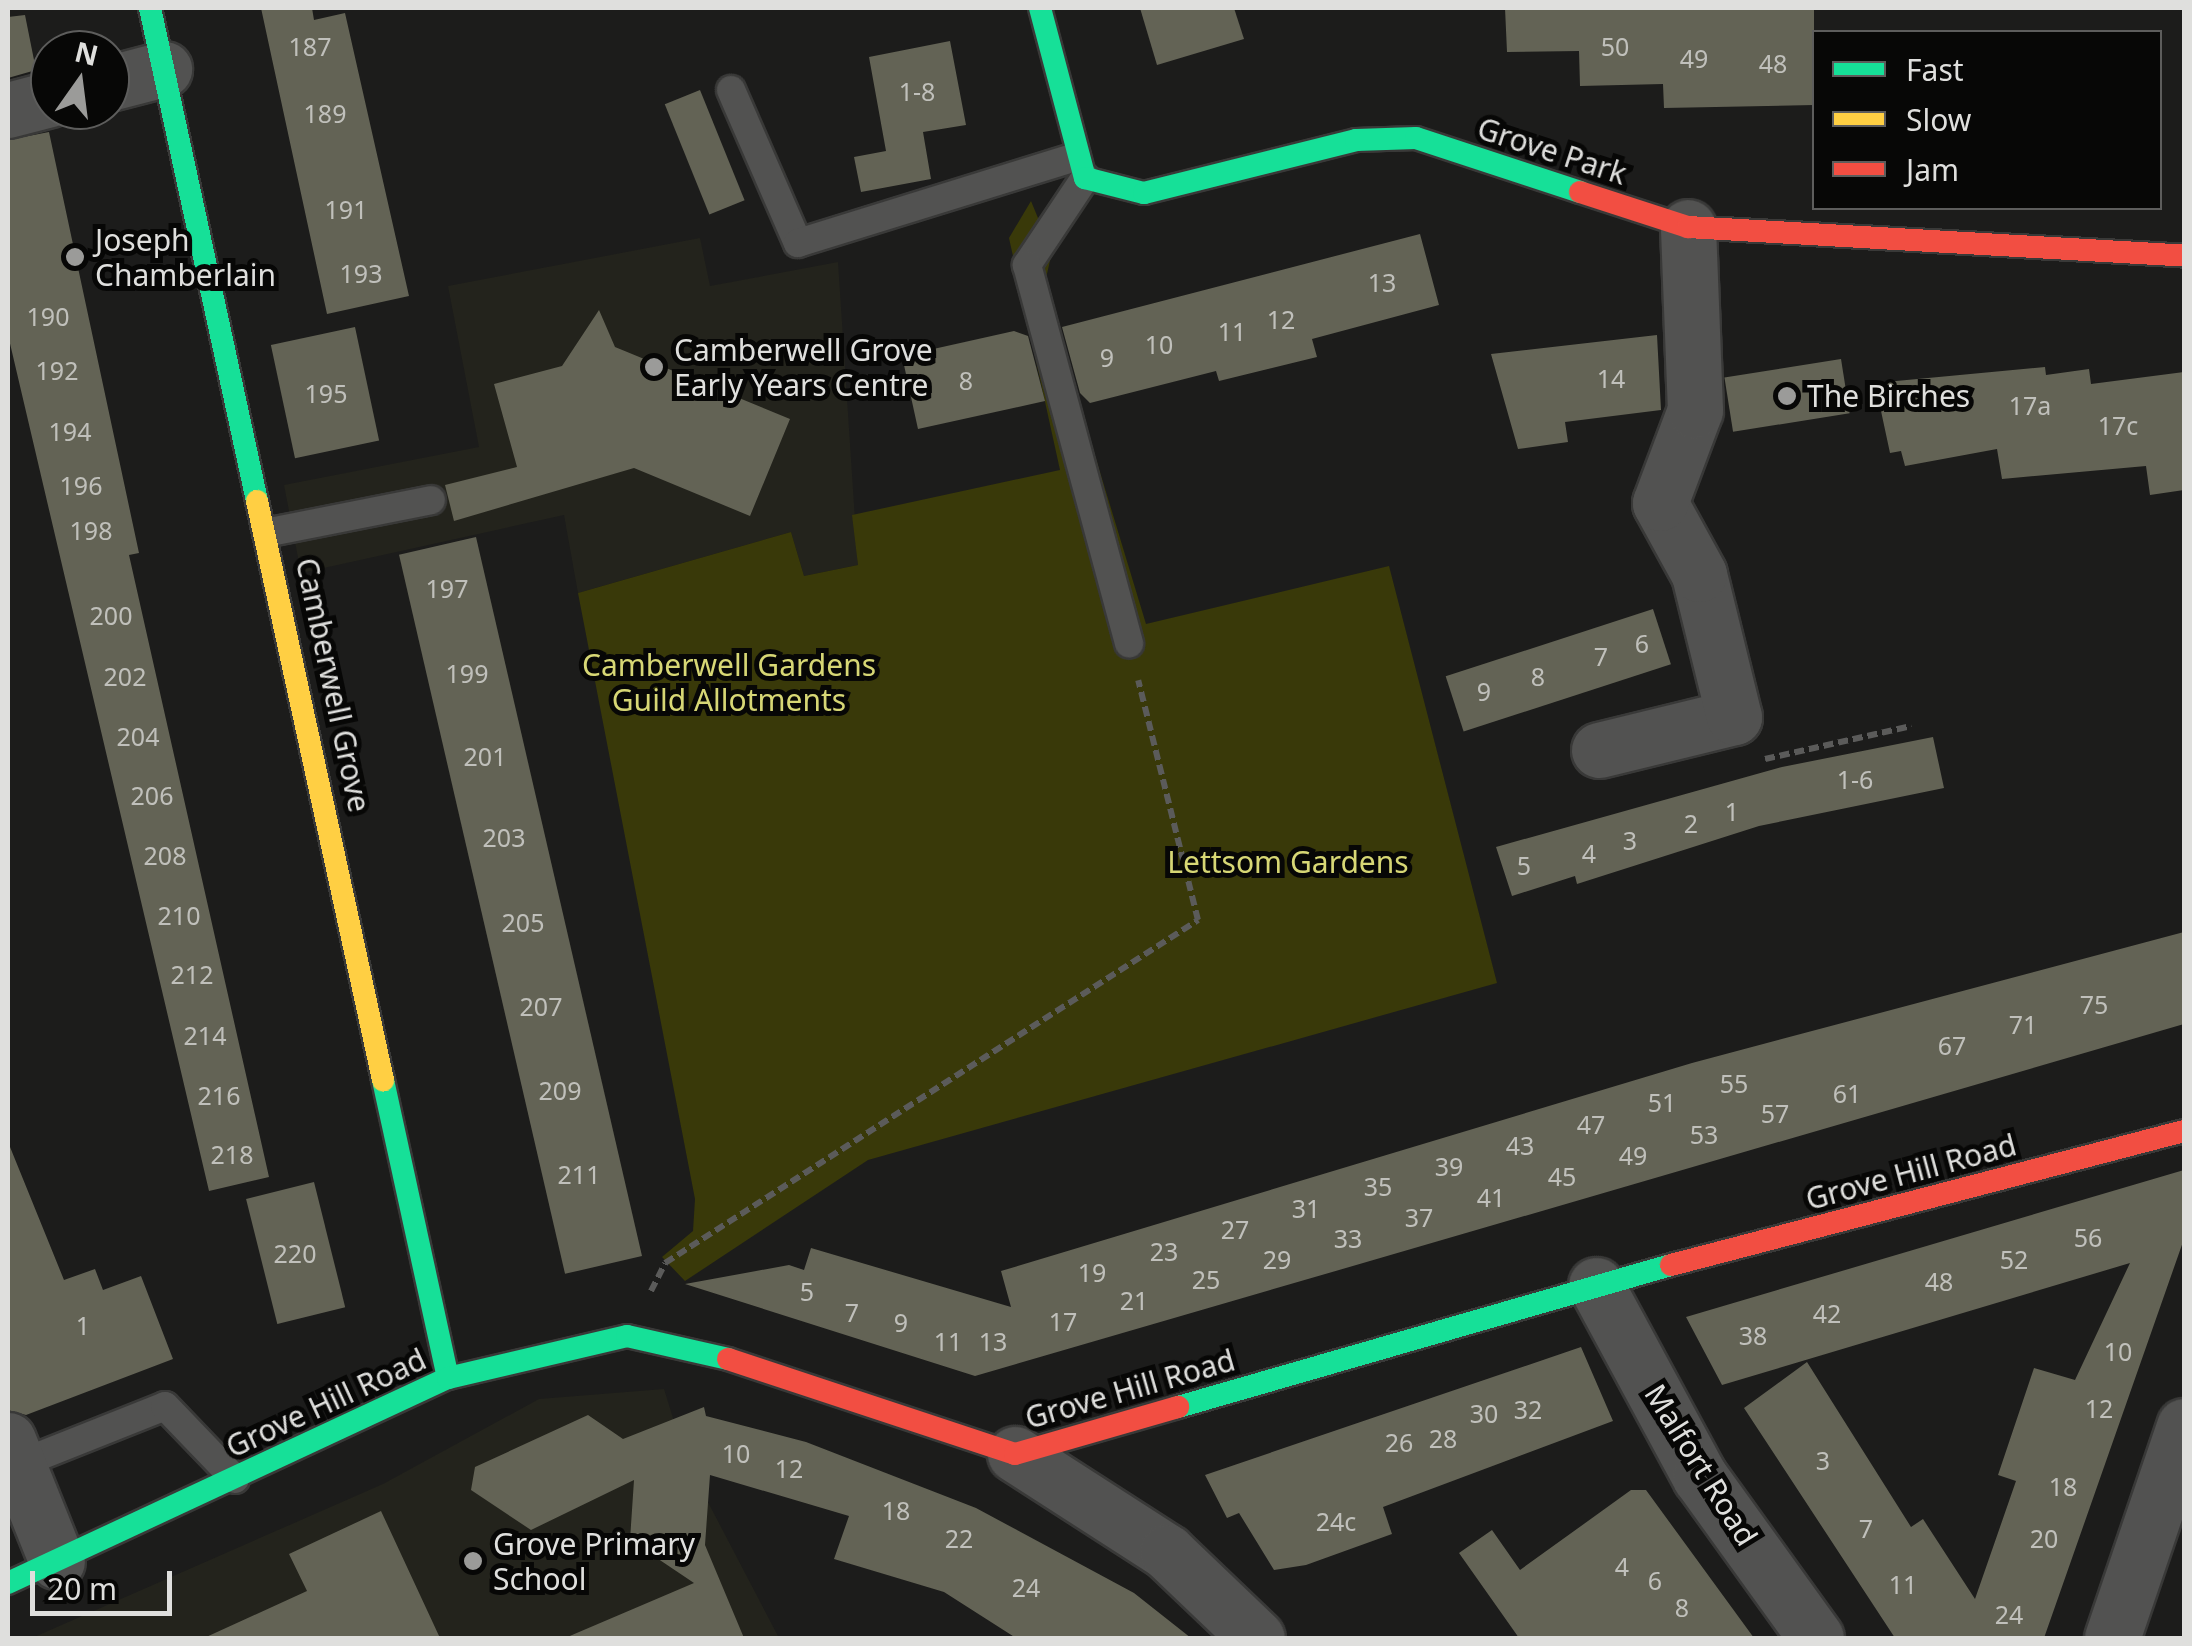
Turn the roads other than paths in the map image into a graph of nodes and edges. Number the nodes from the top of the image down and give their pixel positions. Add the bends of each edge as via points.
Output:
1 (150, 8) edge
2 (1040, 8) edge
3 (164, 69) junction
4 (130, 78) edge
5 (731, 90) dead end
6 (1080, 167) junction
7 (1688, 226) junction
8 (2184, 256) edge
9 (431, 500) dead end
10 (270, 532) junction
11 (1130, 644) road end
12 (1598, 750) dead end
13 (2184, 1131) edge
14 (1596, 1285) junction
15 (448, 1378) junction
16 (2184, 1426) edge
17 (12, 1453) edge
18 (1016, 1454) junction
19 (235, 1480) junction
20 (57, 1562) junction
21 (8, 1583) edge
22 (1257, 1638) edge
23 (1816, 1638) edge
24 (2112, 1638) edge

1 - 3 street, Camberwell Grove
2 - 6 street
3 - 4 street
3 - 10 street, Camberwell Grove
5 - 6 lane via 798,243
6 - 7 street, Grove Park via 1144,193 1356,140 1416,138
6 - 11 lane via 1028,264
7 - 8 street, Grove Park
7 - 12 street via 1696,410 1660,503 1699,574 1734,717
9 - 10 lane
10 - 15 street, Camberwell Grove
13 - 14 street, Grove Hill Road
14 - 18 street, Grove Hill Road
14 - 23 street, Malfort Road via 1700,1476
15 - 18 street, Grove Hill Road via 628,1336 795,1375
15 - 19 street, Grove Hill Road
16 - 24 street
17 - 19 lane via 164,1406
17 - 20 street
18 - 22 street via 1167,1552
19 - 20 street, Grove Hill Road
20 - 21 street, Grove Hill Road

